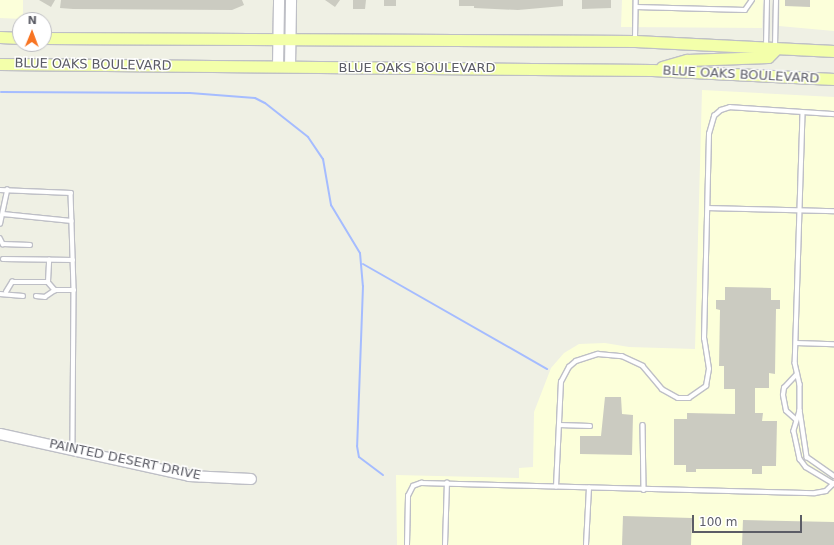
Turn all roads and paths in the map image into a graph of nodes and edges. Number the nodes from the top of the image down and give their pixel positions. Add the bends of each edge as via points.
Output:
1 (279, 0) edge
2 (291, 0) edge
3 (636, 0) edge
4 (752, 0) edge
5 (767, 0) edge
6 (776, 0) edge
7 (636, 7) junction
8 (0, 37) edge
9 (12, 38) edge
10 (52, 38) edge
11 (278, 40) junction
12 (290, 40) junction
13 (635, 41) junction
14 (770, 49) junction
15 (834, 51) edge
16 (0, 64) edge
17 (278, 67) junction
18 (290, 68) junction
19 (652, 70) junction
20 (834, 79) edge
21 (803, 114) junction
22 (834, 114) edge
23 (0, 190) edge
24 (7, 190) junction
25 (708, 208) junction
26 (801, 210) junction
27 (834, 211) edge
28 (3, 214) junction
29 (72, 221) junction
30 (0, 224) edge
31 (0, 238) edge
32 (30, 245) dead end
33 (3, 259) dead end
34 (49, 260) junction
35 (73, 260) junction
36 (48, 282) junction
37 (55, 290) junction
38 (74, 290) junction
39 (6, 292) junction
40 (0, 294) edge
41 (23, 296) dead end
42 (36, 296) dead end
43 (796, 343) junction
44 (834, 344) edge
45 (797, 374) junction
46 (800, 410) junction
47 (796, 420) junction
48 (559, 425) junction
49 (643, 425) dead end
50 (590, 426) dead end
51 (0, 434) edge
52 (73, 450) junction
53 (834, 476) edge
54 (251, 479) dead end
55 (447, 483) junction
56 (834, 484) edge
57 (556, 487) junction
58 (589, 488) junction
59 (644, 490) junction
60 (406, 545) edge
61 (445, 545) edge
62 (586, 545) edge

1 - 11 street
2 - 12 street
3 - 7 lane
4 - 7 lane via 745,10
5 - 14 lane
6 - 14 lane
7 - 13 lane
8 - 9 main road, BLUE OAKS BOULEVARD
10 - 11 main road, BLUE OAKS BOULEVARD
11 - 12 main road, BLUE OAKS BOULEVARD
11 - 17 street
12 - 13 main road, BLUE OAKS BOULEVARD
12 - 18 street
13 - 14 main road, BLUE OAKS BOULEVARD
14 - 15 main road, BLUE OAKS BOULEVARD
14 - 19 main road via 768,57 687,60
16 - 17 main road, BLUE OAKS BOULEVARD
17 - 18 main road, BLUE OAKS BOULEVARD
18 - 19 main road, BLUE OAKS BOULEVARD
19 - 20 main road, BLUE OAKS BOULEVARD
21 - 22 lane
21 - 25 lane via 730,107 721,110 711,124
21 - 26 lane
23 - 24 lane
24 - 28 lane
24 - 29 lane via 71,193
25 - 26 lane
25 - 48 lane via 704,351 710,369 706,386 690,398 678,398 662,389 643,366 632,360 610,354 587,356 572,364 564,374 560,392
26 - 27 lane
26 - 43 lane
28 - 29 lane
28 - 30 lane
29 - 35 lane
31 - 32 lane via 2,244
33 - 34 lane
34 - 35 lane
34 - 36 lane
35 - 38 lane
36 - 37 lane
36 - 39 lane via 12,282
37 - 38 lane
37 - 42 lane via 45,297
38 - 52 lane
39 - 40 lane
39 - 41 lane via 13,296
43 - 44 lane
43 - 45 lane
45 - 46 lane via 802,394
45 - 47 lane via 784,388 783,394 786,411
46 - 47 lane
46 - 53 lane via 807,457
47 - 56 lane via 794,431 800,459 806,467
48 - 50 lane
48 - 57 lane
49 - 59 lane
51 - 52 street, PAINTED DESERT DRIVE
52 - 54 street, PAINTED DESERT DRIVE via 188,476
55 - 57 lane
55 - 60 lane via 421,483 411,489 408,496
55 - 61 lane
56 - 59 lane via 826,491 815,493
57 - 58 lane
58 - 59 lane
58 - 62 lane

